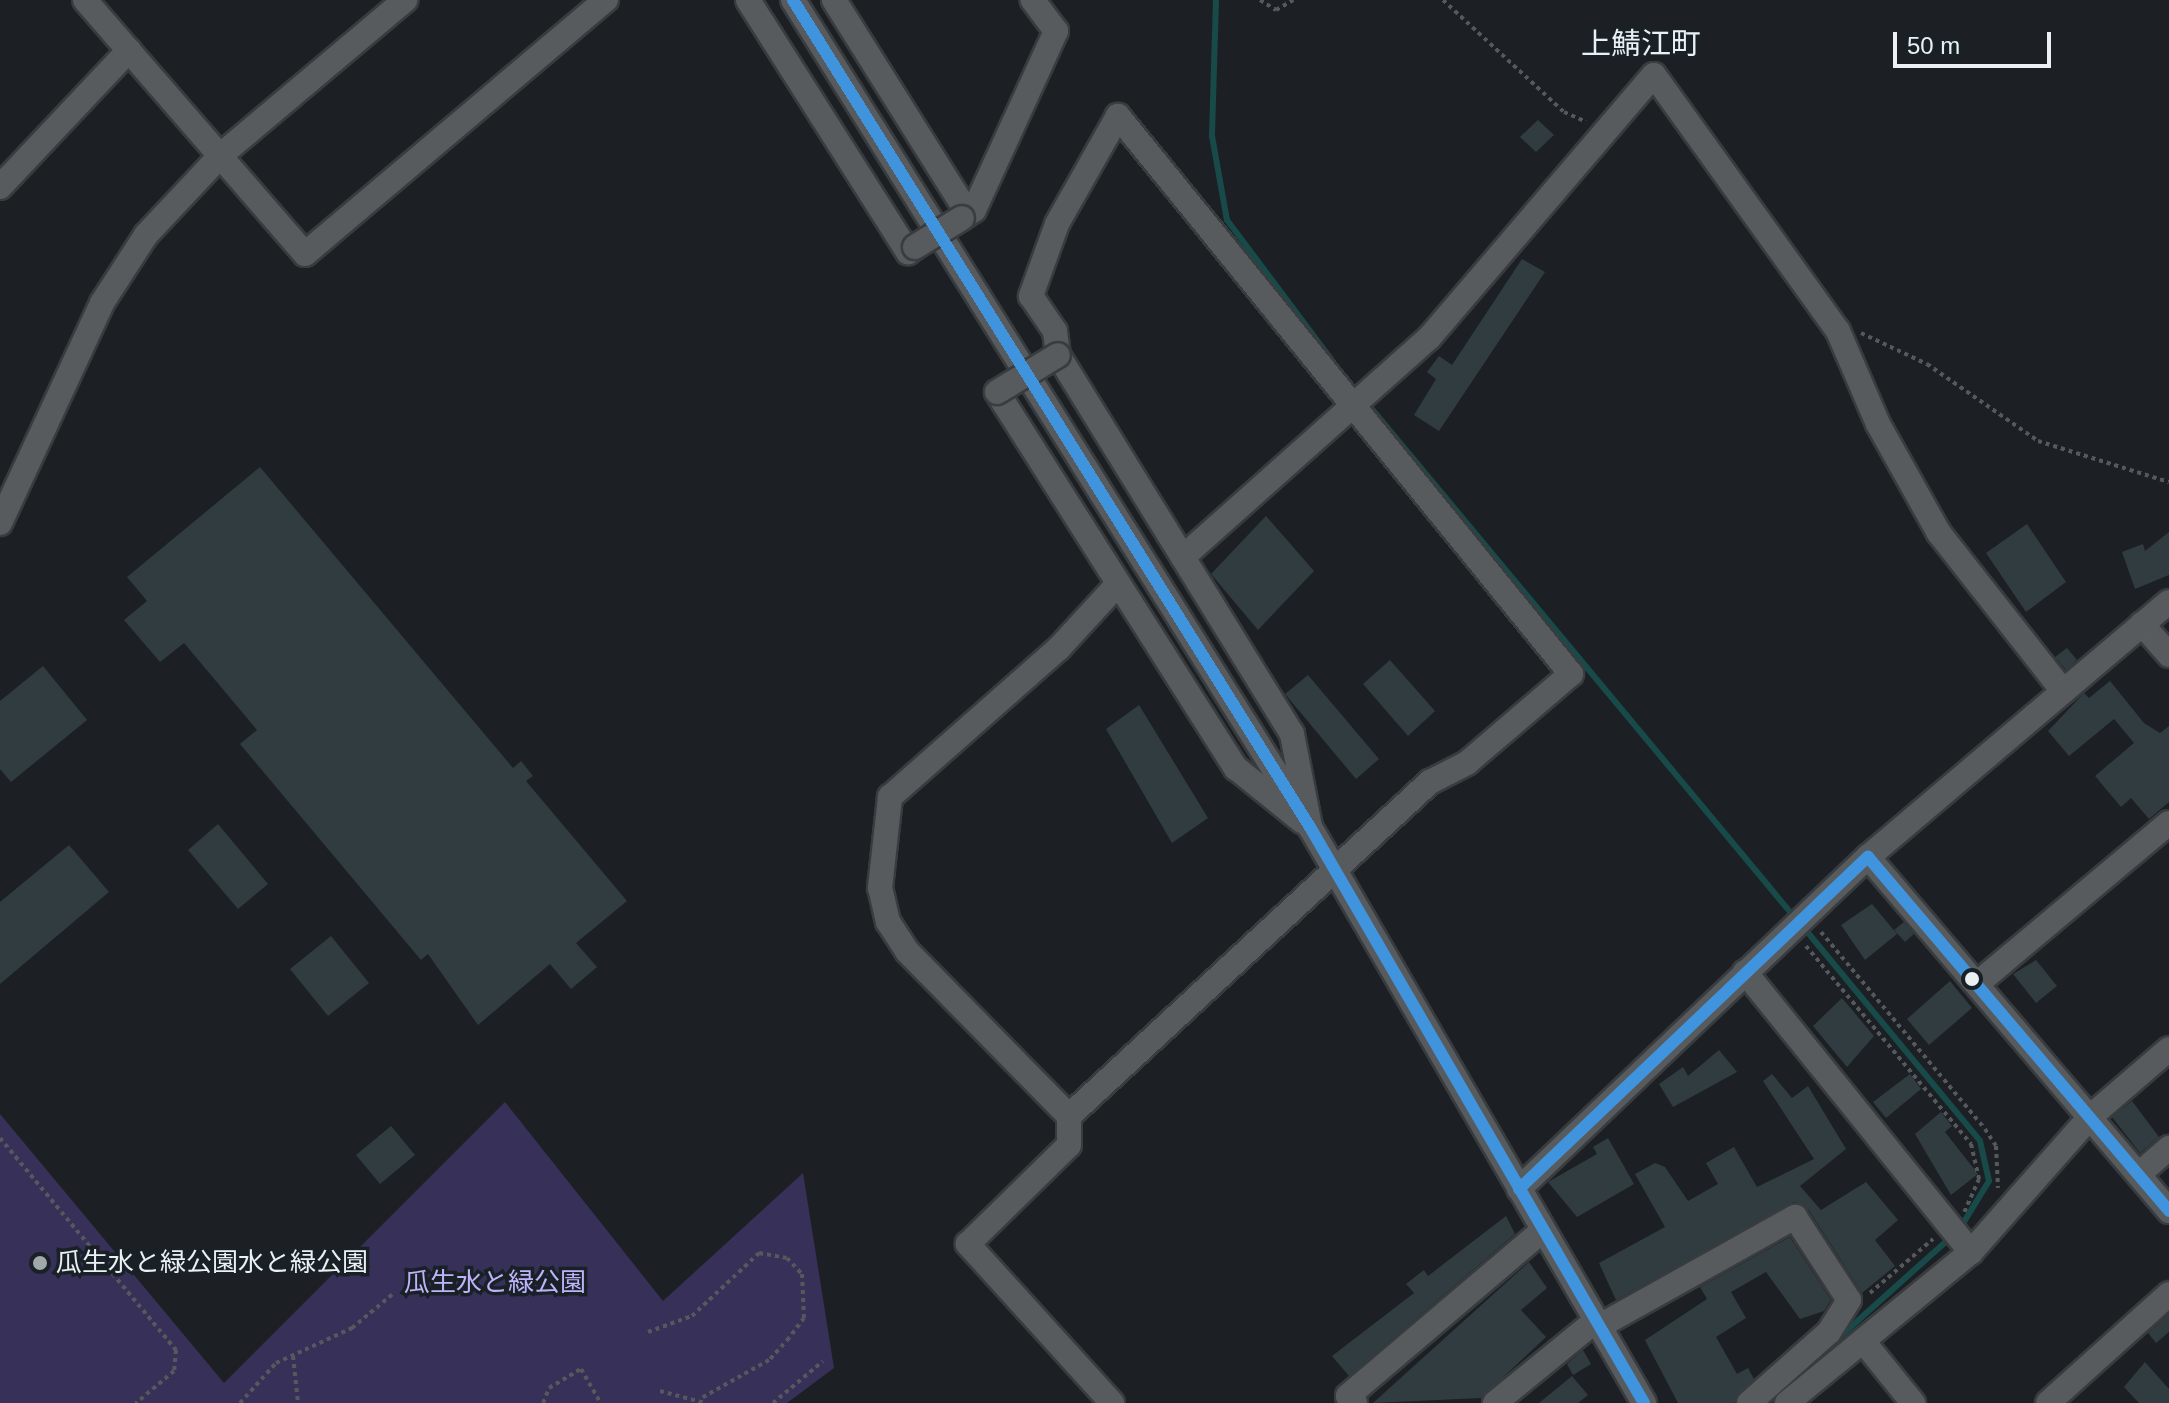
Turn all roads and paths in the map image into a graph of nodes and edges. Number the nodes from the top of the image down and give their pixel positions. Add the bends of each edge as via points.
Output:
1 (85, 0) edge
2 (405, 0) edge
3 (606, 0) edge
4 (748, 0) edge
5 (793, 0) edge
6 (834, 0) edge
7 (1033, 0) edge
8 (1260, 0) edge
9 (1293, 0) edge
10 (1443, 0) edge
11 (129, 50) junction
12 (1602, 129) junction
13 (221, 155) junction
14 (0, 187) edge
15 (965, 216) junction
16 (1838, 331) junction
17 (1058, 355) junction
18 (1357, 402) junction
19 (2169, 482) edge
20 (0, 523) edge
21 (1183, 557) junction
22 (1117, 585) junction
23 (2169, 602) edge
24 (2142, 624) junction
25 (2169, 655) edge
26 (2063, 691) junction
27 (2169, 823) edge
28 (1310, 827) junction
29 (1868, 857) junction
30 (1334, 869) junction
31 (1799, 922) junction
32 (1745, 972) junction
33 (1978, 983) junction
34 (2165, 1061) edge
35 (1069, 1116) junction
36 (2090, 1117) junction
37 (0, 1138) edge
38 (2169, 1148) edge
39 (2139, 1174) junction
40 (1519, 1189) junction
41 (1994, 1202) dead end
42 (2169, 1211) edge
43 (1543, 1230) junction
44 (1958, 1235) junction
45 (394, 1293) dead end
46 (2169, 1294) edge
47 (1843, 1310) junction
48 (1596, 1324) junction
49 (648, 1332) dead end
50 (1863, 1341) junction
51 (293, 1356) junction
52 (823, 1361) dead end
53 (660, 1391) dead end
54 (703, 1397) junction
55 (136, 1403) edge
56 (240, 1403) edge
57 (298, 1403) edge
58 (543, 1403) edge
59 (601, 1403) edge
60 (705, 1403) edge
61 (773, 1403) edge
62 (1112, 1403) edge
63 (1355, 1403) edge
64 (1495, 1403) edge
65 (1644, 1403) edge
66 (1749, 1403) edge
67 (1787, 1403) edge
68 (1913, 1403) edge
69 (2048, 1403) edge

1 - 11 street
2 - 13 street
3 - 13 street via 305,254
4 - 15 street, bridge via 908,252
5 - 28 street
6 - 15 street
7 - 15 street via 1056,31
8 - 9 path via 1276,10
10 - 12 path via 1564,112
11 - 13 street
11 - 14 street
12 - 16 street via 1654,75
12 - 18 street via 1429,338
13 - 20 street via 123,268
16 - 19 path via 1873,335 1927,364 2038,441
16 - 26 street via 1878,424 1939,533
17 - 18 street via 1055,331 1031,296 1057,224 1118,116
17 - 21 street
17 - 22 street, bridge via 997,392
18 - 21 street
18 - 30 street via 1571,674 1467,763 1430,782
21 - 28 street via 1292,734
22 - 28 street via 1236,768
22 - 35 street via 1059,648 890,797 880,888 888,922 907,951
23 - 24 street
24 - 25 street
24 - 26 street
26 - 29 street
27 - 33 street
28 - 30 street
29 - 31 street
29 - 33 street
30 - 35 street
30 - 40 street
31 - 32 street
31 - 41 path via 1985,1129 2000,1169
31 - 44 path via 1971,1144 1978,1161 1974,1197
32 - 40 street
32 - 44 street
33 - 36 street
34 - 36 street
35 - 62 street via 1069,1145 968,1244
36 - 39 street
36 - 44 street
37 - 55 path via 176,1350 174,1371
38 - 39 street
39 - 42 street
40 - 43 street
43 - 48 street
43 - 63 street via 1348,1396
44 - 47 path
44 - 50 street
45 - 51 path via 352,1328
46 - 69 street
47 - 48 street via 1849,1300 1795,1217
47 - 66 street via 1829,1332
48 - 64 street
48 - 65 street
49 - 54 path via 692,1316 759,1253 787,1258 802,1274 804,1318 789,1338 769,1360
50 - 67 street
50 - 68 street
51 - 56 path via 264,1373
51 - 57 path
52 - 61 path
53 - 54 path
54 - 60 path
58 - 59 path via 549,1388 581,1369

